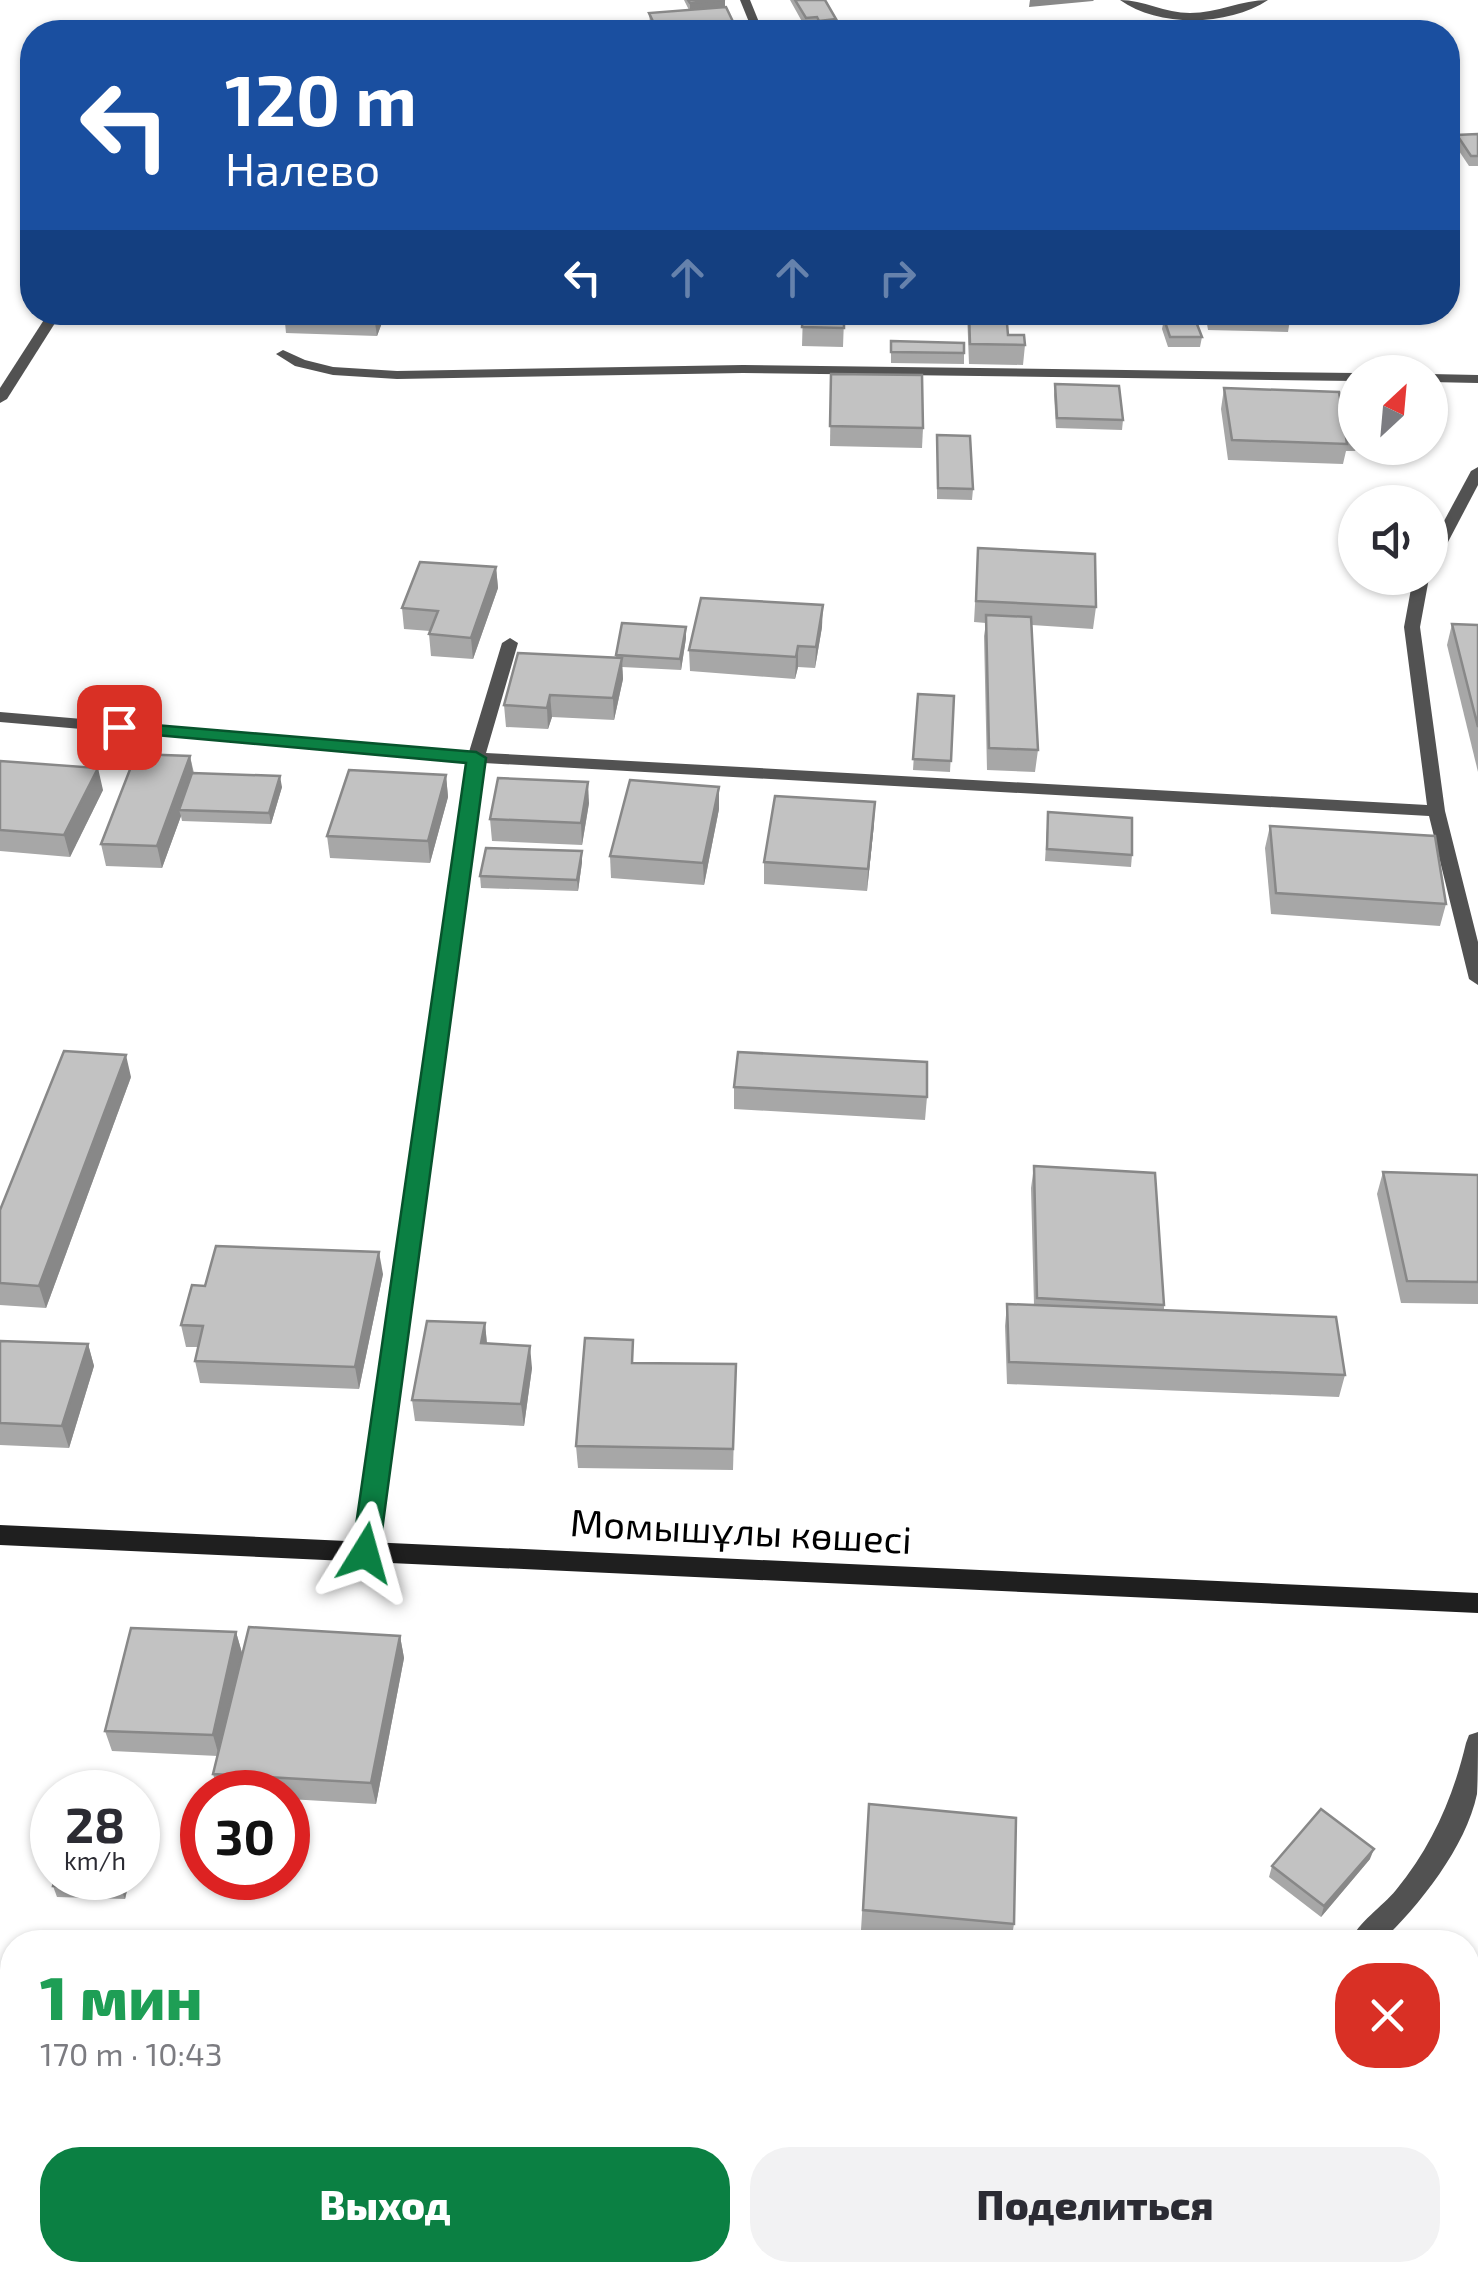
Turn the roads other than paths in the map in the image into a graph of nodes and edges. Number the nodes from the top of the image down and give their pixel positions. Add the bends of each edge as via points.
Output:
1 (1263, 0) edge
2 (1127, 1) edge
3 (1212, 16) junction
4 (1204, 20) edge
5 (48, 325) edge
6 (283, 354) dead end
7 (1338, 378) edge
8 (1448, 378) edge
9 (1478, 379) edge
10 (0, 399) edge
11 (1478, 470) edge
12 (1448, 527) edge
13 (1418, 595) edge
14 (510, 642) dead end
15 (0, 717) edge
16 (476, 758) junction
17 (1436, 810) junction
18 (1478, 979) edge
19 (0, 1535) edge
20 (365, 1553) junction
21 (1478, 1603) edge
22 (1478, 1743) edge
23 (1375, 1930) edge

1 - 3 street
2 - 3 street via 1158,12
3 - 4 street
5 - 10 street
6 - 7 street via 333,371 397,375 743,369
8 - 9 street
11 - 12 street
13 - 17 street via 1412,628
14 - 16 street
15 - 16 street
16 - 17 street
16 - 20 street
17 - 18 street
19 - 20 main road, Момышұлы көшесі
20 - 21 main road, Момышұлы көшесі
22 - 23 street via 1452,1830 1419,1884

